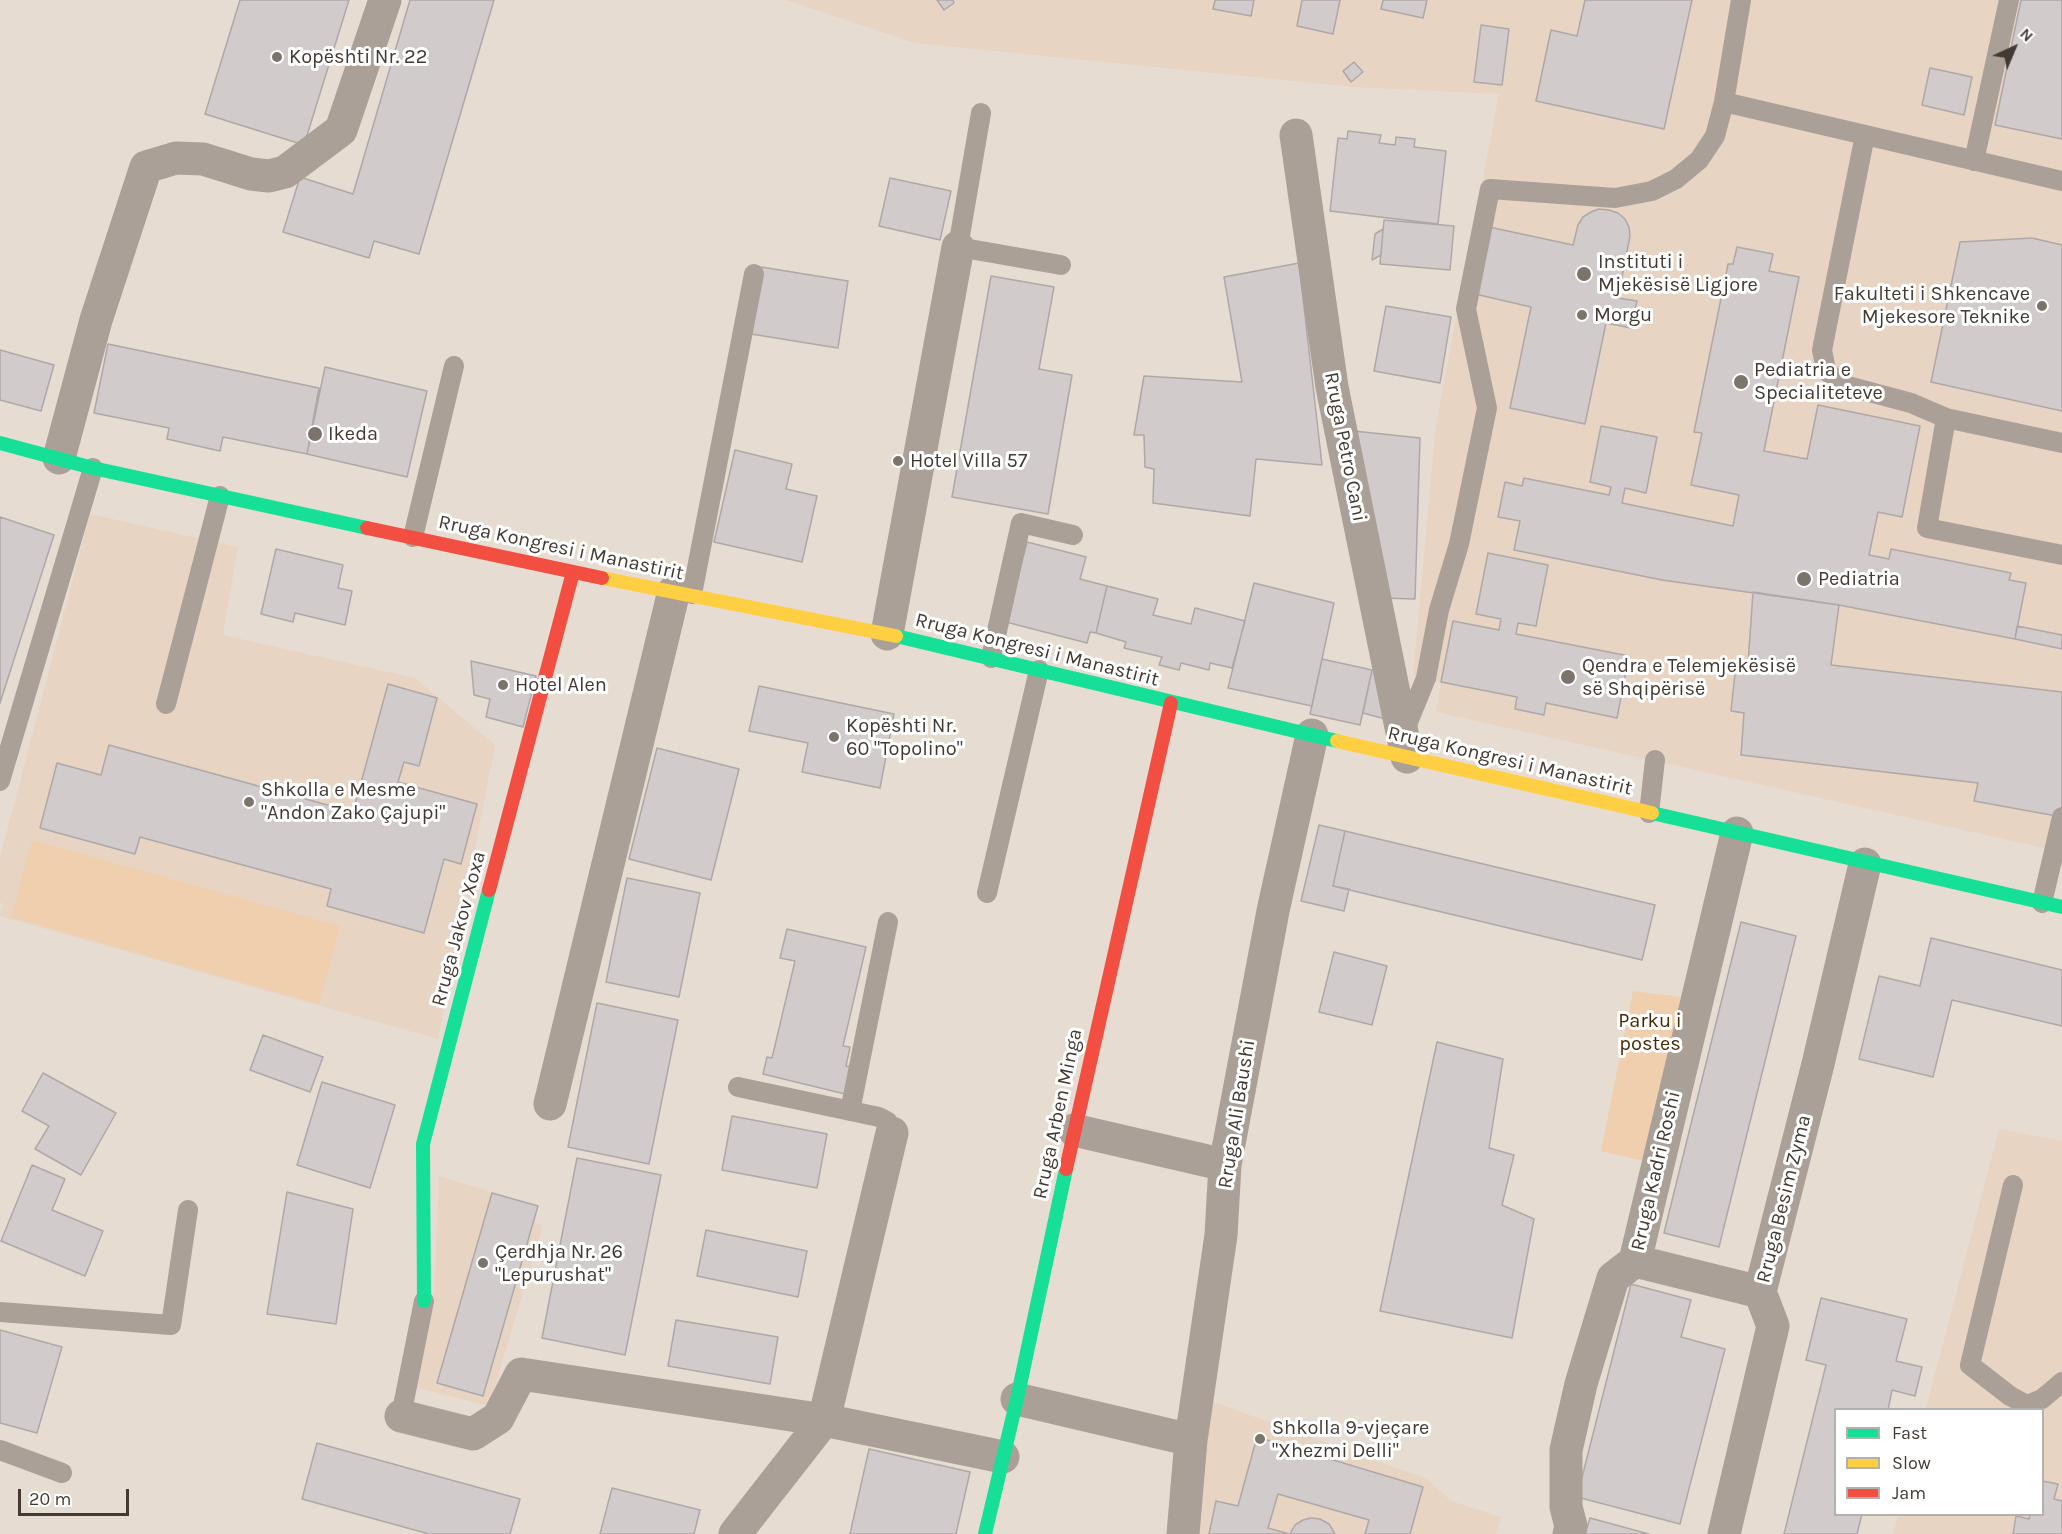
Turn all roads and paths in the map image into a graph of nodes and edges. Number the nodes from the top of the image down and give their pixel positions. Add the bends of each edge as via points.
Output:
1 (385, 0) edge
2 (1741, 0) edge
3 (2008, 0) edge
4 (1724, 102) junction
5 (981, 113) dead end
6 (1296, 135) dead end
7 (1865, 135) junction
8 (1974, 161) junction
9 (2062, 180) edge
10 (958, 248) junction
11 (1061, 265) dead end
12 (754, 274) dead end
13 (454, 366) dead end
14 (1946, 418) junction
15 (0, 443) edge
16 (2062, 443) edge
17 (59, 458) junction
18 (93, 468) junction
19 (220, 496) junction
20 (1073, 535) dead end
21 (413, 537) junction
22 (2062, 555) edge
23 (573, 572) junction
24 (683, 593) junction
25 (887, 634) junction
26 (991, 658) junction
27 (1039, 670) junction
28 (1171, 703) junction
29 (166, 704) dead end
30 (1312, 735) junction
31 (1405, 746) junction
32 (1656, 760) dead end
33 (0, 780) edge
34 (1649, 813) junction
35 (2062, 818) edge
36 (1737, 833) junction
37 (1865, 864) junction
38 (987, 893) dead end
39 (2042, 903) junction
40 (2062, 907) edge
41 (888, 922) dead end
42 (738, 1088) dead end
43 (550, 1104) dead end
44 (850, 1111) junction
45 (1074, 1130) junction
46 (892, 1133) joint
47 (1225, 1165) junction
48 (2013, 1185) dead end
49 (188, 1210) dead end
50 (1635, 1261) junction
51 (1760, 1292) junction
52 (424, 1301) joint
53 (0, 1312) edge
54 (2062, 1382) edge
55 (1017, 1399) junction
56 (400, 1416) joint
57 (824, 1420) junction
58 (1191, 1440) junction
59 (0, 1450) edge
60 (1003, 1457) junction
61 (62, 1473) dead end
62 (735, 1534) edge
63 (985, 1534) edge
64 (1184, 1534) edge
65 (1569, 1534) edge
66 (1724, 1534) edge

1 - 17 street via 341,130 285,172 269,176 251,174 203,159 176,158 146,167 96,320
2 - 4 lane
3 - 8 lane
4 - 7 lane
4 - 31 lane via 1715,136 1699,160 1652,192 1615,198 1491,189 1466,309 1487,408 1459,544 1438,610 1426,678
5 - 10 lane
6 - 31 street, Rruga Petro Cani via 1332,387
7 - 8 lane
7 - 14 lane via 1822,350 1826,369 1840,384 1911,403
8 - 9 lane
10 - 11 lane
10 - 25 street
12 - 24 lane
13 - 21 lane
14 - 16 lane
14 - 22 lane via 1927,528
15 - 17 street, Rruga Kongresi i Manastirit
17 - 18 street, Rruga Kongresi i Manastirit
18 - 19 street, Rruga Kongresi i Manastirit
18 - 33 lane
19 - 21 street, Rruga Kongresi i Manastirit
19 - 29 lane
20 - 26 lane via 1021,523
21 - 23 street, Rruga Kongresi i Manastirit
23 - 24 street, Rruga Kongresi i Manastirit
23 - 52 street, Rruga Jakov Xoxa via 423,1144
24 - 25 street, Rruga Kongresi i Manastirit
24 - 43 street
25 - 26 street, Rruga Kongresi i Manastirit
26 - 27 street, Rruga Kongresi i Manastirit
27 - 28 street, Rruga Kongresi i Manastirit
27 - 38 lane
28 - 30 street, Rruga Kongresi i Manastirit
28 - 45 street, Rruga Arben Minga
30 - 31 street, Rruga Kongresi i Manastirit
30 - 47 street, Rruga Ali Baushi via 1273,911
31 - 34 street, Rruga Kongresi i Manastirit
32 - 34 lane
34 - 36 street, Rruga Kongresi i Manastirit
35 - 39 lane
36 - 37 street, Rruga Kongresi i Manastirit
36 - 50 street, Rruga Kadri Roshi
37 - 39 street, Rruga Kongresi i Manastirit
37 - 51 street, Rruga Besim Zyma
39 - 40 street, Rruga Kongresi i Manastirit
41 - 44 lane
42 - 44 lane
44 - 46 lane via 879,1117 888,1122
45 - 47 street
45 - 55 street, Rruga Arben Minga
46 - 57 street
47 - 58 street, Rruga Ali Baushi via 1221,1235
48 - 54 lane via 1970,1365 2027,1405 2042,1399
49 - 53 lane via 171,1325
50 - 51 street
50 - 65 street, Rruga Kadri Roshi via 1613,1278 1581,1384 1566,1450
51 - 66 street, Rruga Besim Zyma via 1773,1326
52 - 56 lane
55 - 58 street
55 - 60 street, Rruga Arben Minga
56 - 57 street via 473,1434 498,1418 521,1374
57 - 60 street
57 - 62 street
58 - 64 street, Rruga Ali Baushi
59 - 61 lane
60 - 63 street, Rruga Arben Minga

